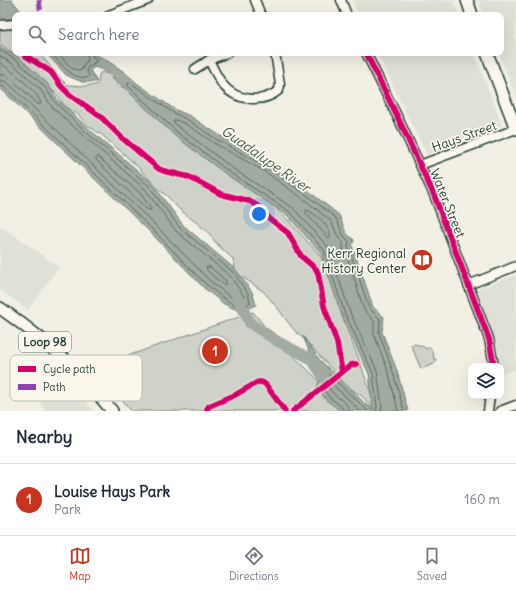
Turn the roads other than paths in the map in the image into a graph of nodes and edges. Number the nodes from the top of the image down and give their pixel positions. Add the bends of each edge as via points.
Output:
1 (148, 0) edge
2 (255, 0) edge
3 (341, 0) edge
4 (466, 0) edge
5 (117, 12) edge
6 (260, 12) edge
7 (346, 12) edge
8 (471, 12) edge
9 (12, 24) edge
10 (0, 25) edge
11 (219, 56) edge
12 (275, 56) edge
13 (367, 56) edge
14 (488, 56) edge
15 (209, 60) junction
16 (195, 68) dead end
17 (516, 129) edge
18 (420, 164) junction
19 (516, 266) edge
20 (468, 285) junction
21 (0, 308) edge
22 (60, 355) edge
23 (493, 363) edge
24 (490, 399) edge
25 (103, 401) edge
26 (516, 405) edge
27 (112, 411) edge
28 (488, 411) edge
29 (500, 411) edge

1 - 5 street
2 - 6 street
3 - 7 street
4 - 8 main road
9 - 10 street
11 - 15 street
12 - 15 street via 279,90 261,100 232,93 223,84
13 - 18 street, Water Street
14 - 17 main road
15 - 16 street
17 - 18 street, Hays Street
18 - 20 street, Water Street
19 - 20 street
20 - 23 street, Water Street via 489,339
21 - 22 main road, Loop 98
24 - 28 street
25 - 27 main road, Loop 98
26 - 29 street

